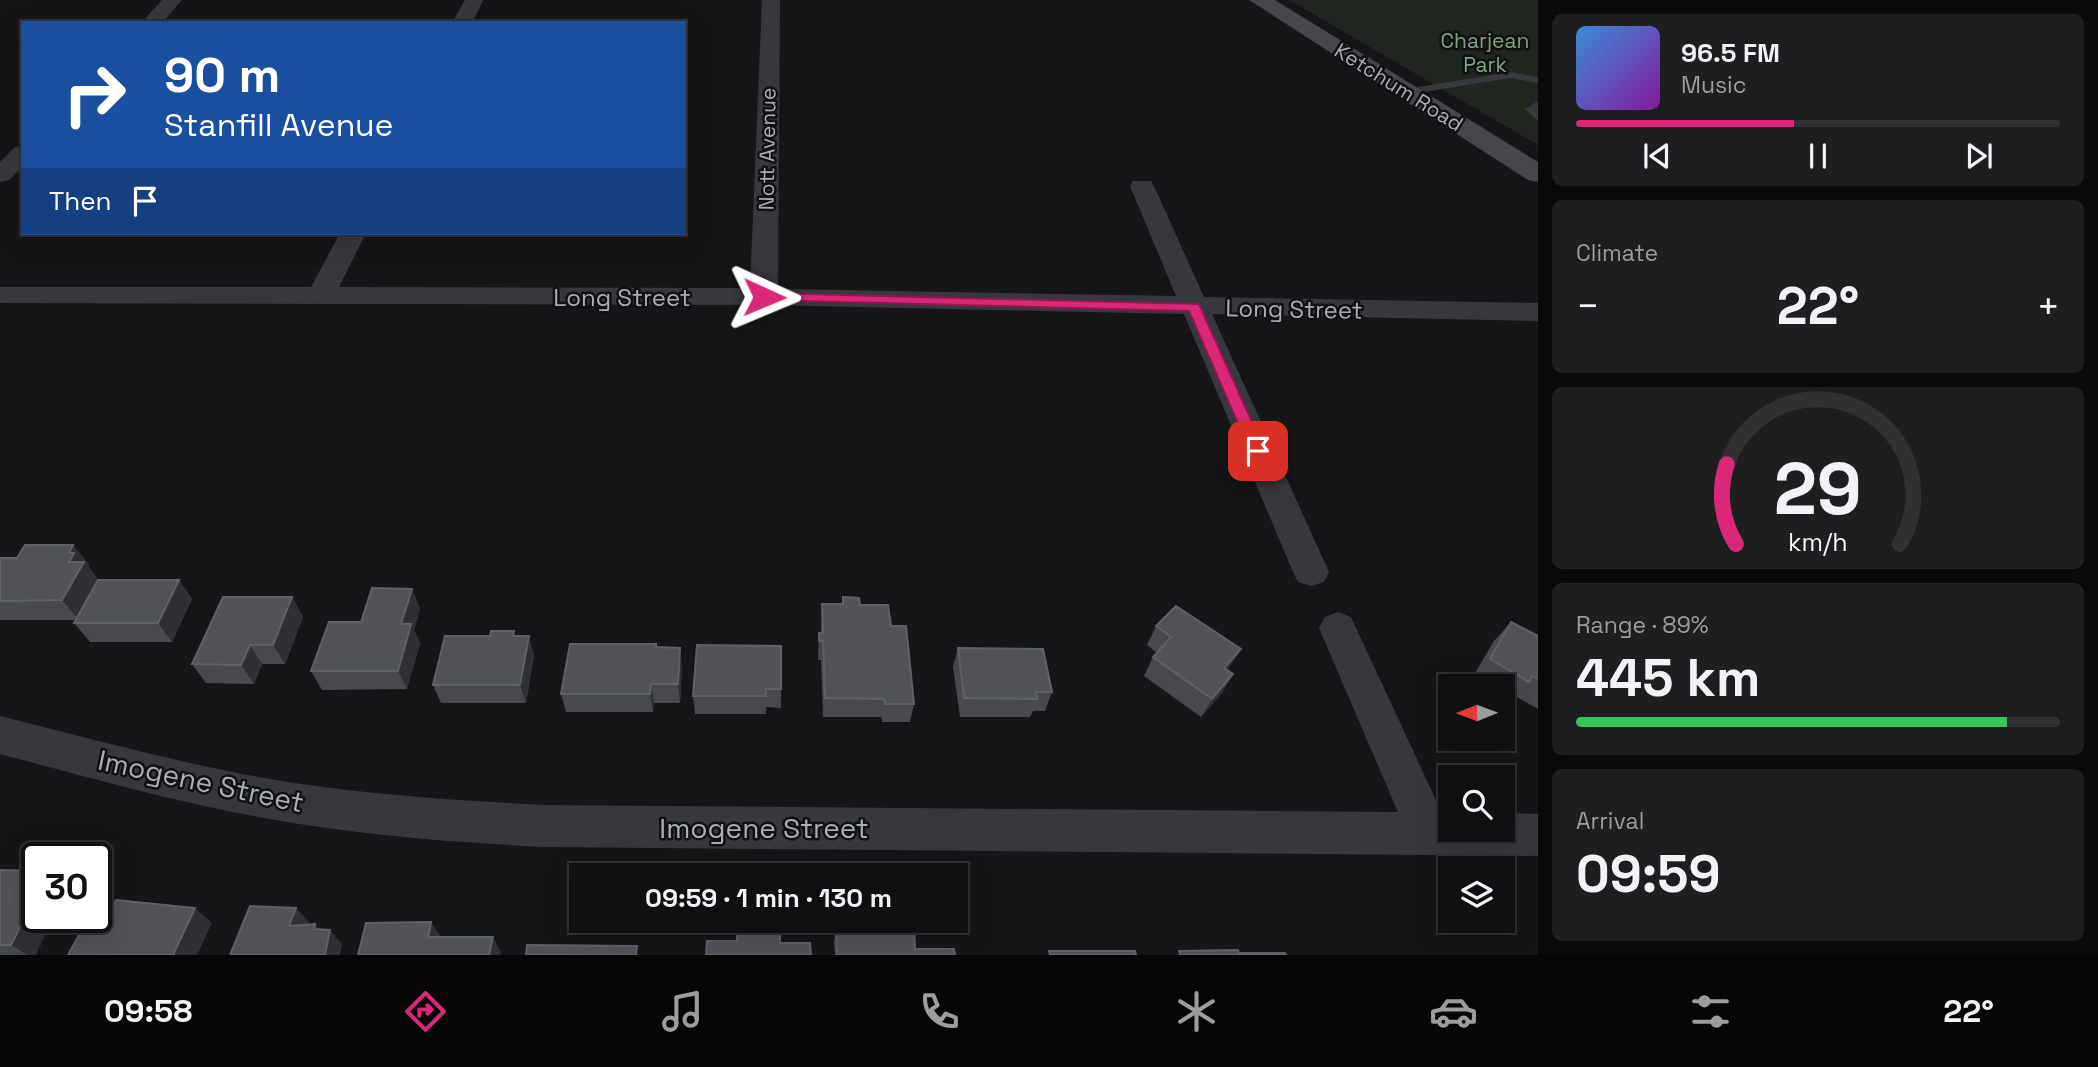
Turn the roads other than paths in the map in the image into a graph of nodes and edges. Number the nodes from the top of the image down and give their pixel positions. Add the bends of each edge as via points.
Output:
1 (173, 0) edge
2 (474, 0) edge
3 (771, 0) edge
4 (1260, 0) edge
5 (152, 21) edge
6 (463, 21) edge
7 (1538, 80) edge
8 (1406, 92) junction
9 (1538, 104) edge
10 (1538, 118) edge
11 (21, 154) edge
12 (1538, 174) edge
13 (0, 175) edge
14 (1142, 186) dead end
15 (352, 235) edge
16 (0, 295) edge
17 (321, 295) junction
18 (764, 297) junction
19 (1194, 307) junction
20 (1538, 313) edge
21 (1311, 572) dead end
22 (1338, 628) dead end
23 (0, 735) edge
24 (1429, 833) junction
25 (1538, 835) edge

1 - 5 street
2 - 6 street
3 - 18 street, Nott Avenue
4 - 8 main road, Ketchum Road
7 - 8 lane via 1510,75
8 - 12 main road, Ketchum Road
9 - 10 lane via 1530,109
11 - 13 street
14 - 19 street
15 - 17 street
16 - 17 street, Long Street
17 - 18 street, Long Street
18 - 19 street, Long Street
19 - 20 street, Long Street
19 - 21 street
22 - 24 street
23 - 24 street, Imogene Street via 226,791 439,821 544,827
24 - 25 street, Imogene Street

